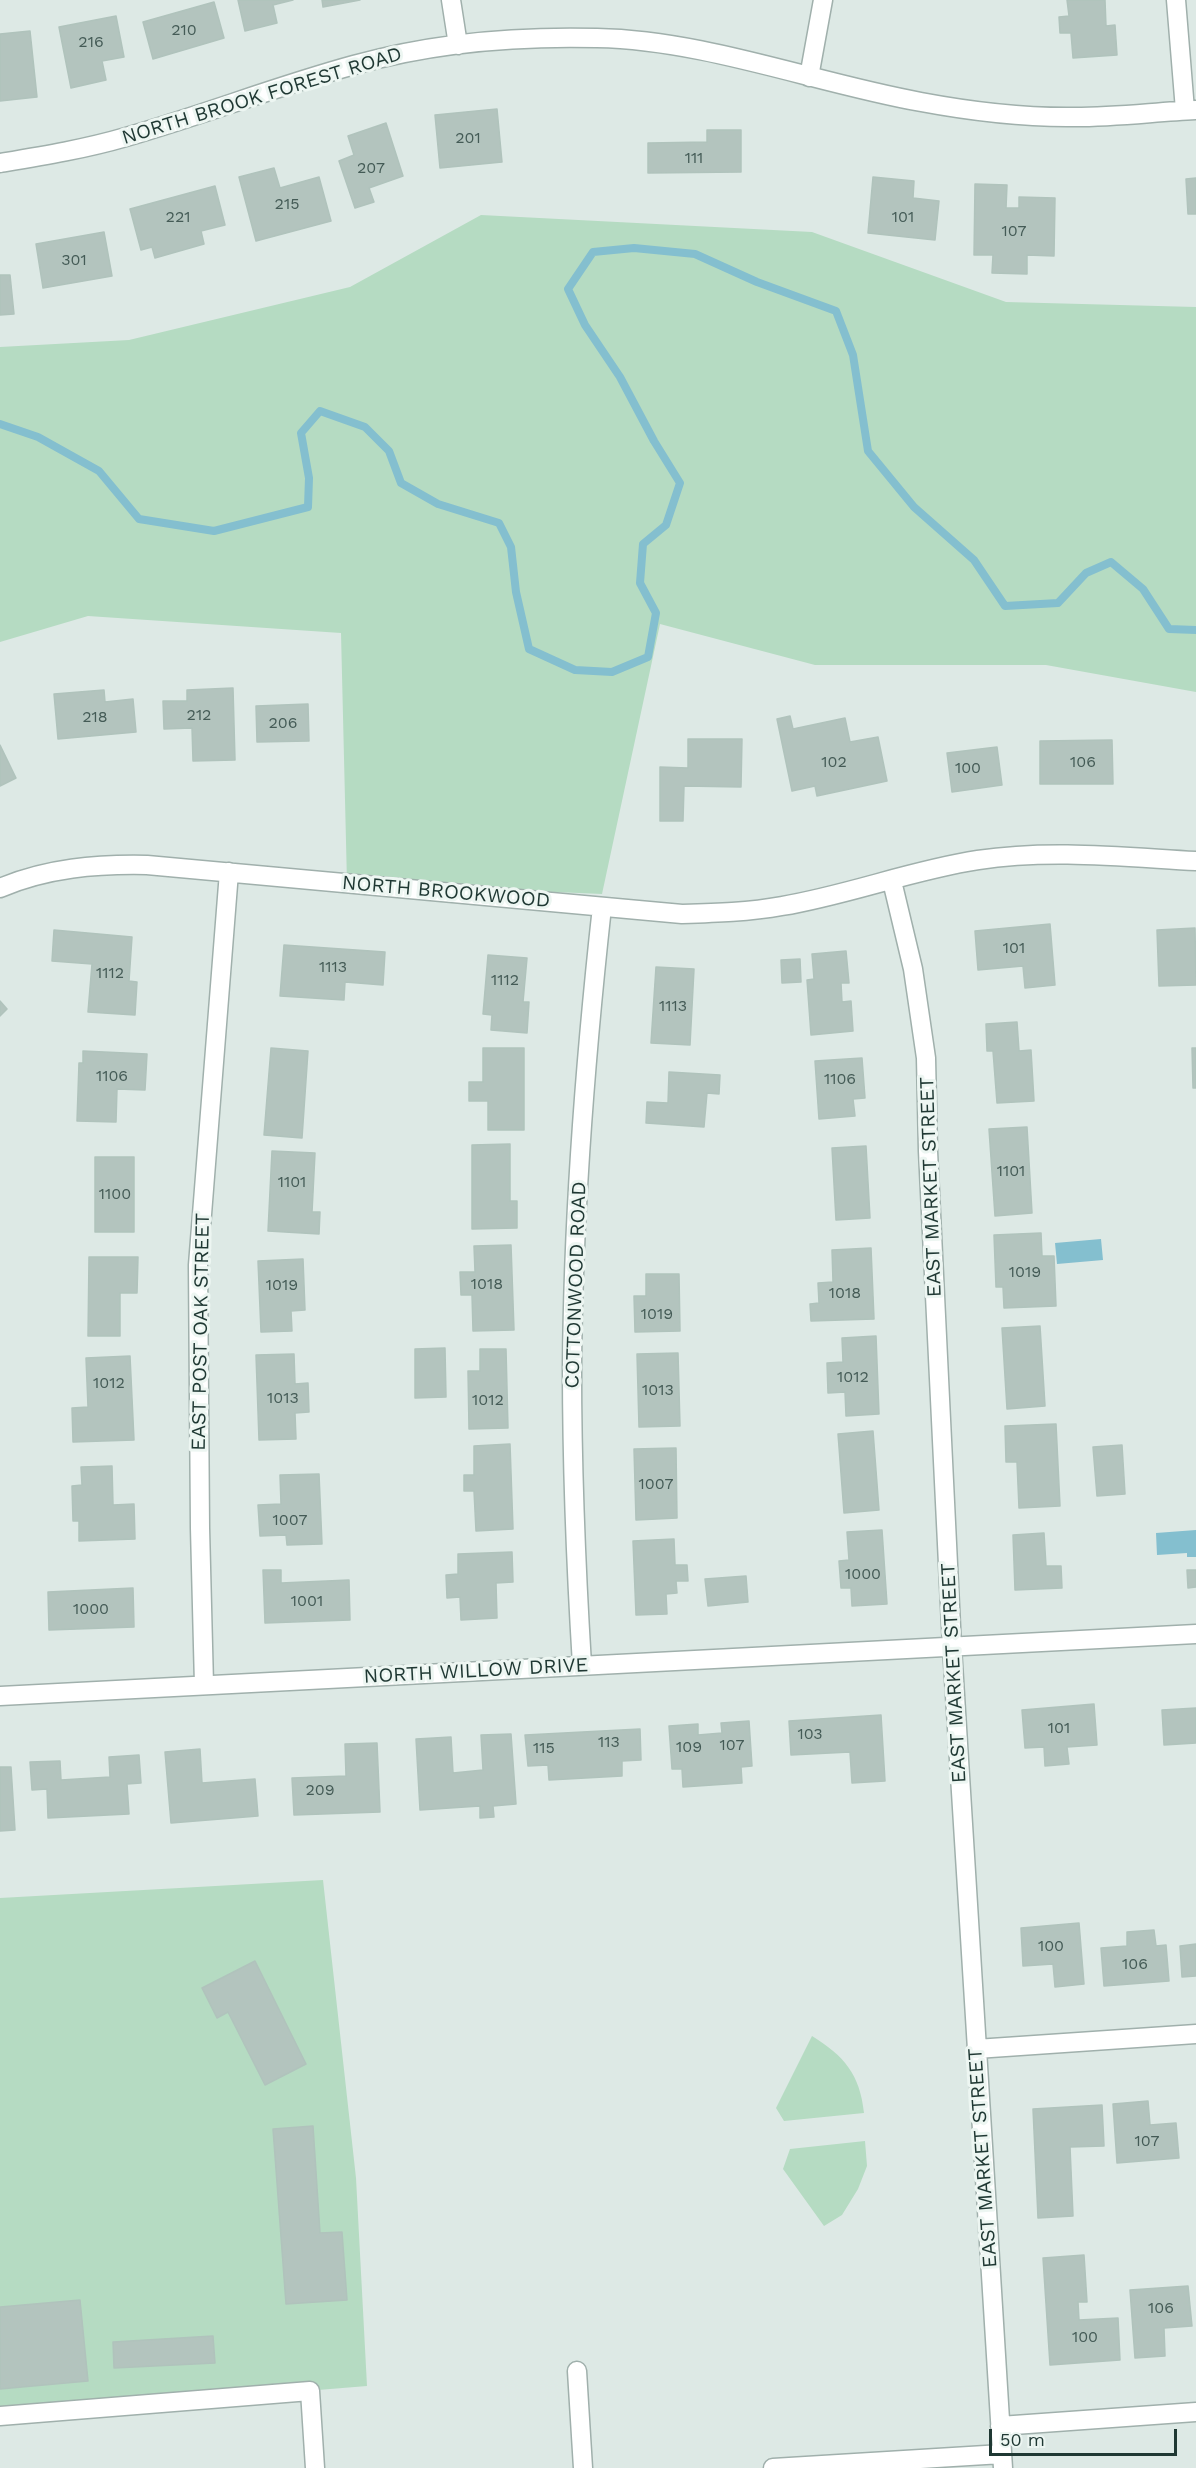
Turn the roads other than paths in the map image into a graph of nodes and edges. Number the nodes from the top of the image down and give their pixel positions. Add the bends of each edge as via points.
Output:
1 (451, 0) edge
2 (823, 0) edge
3 (1176, 0) edge
4 (458, 45) junction
5 (809, 77) junction
6 (1191, 110) edge
7 (0, 163) edge
8 (1196, 861) edge
9 (229, 872) junction
10 (892, 880) junction
11 (0, 888) edge
12 (602, 907) junction
13 (1196, 1634) edge
14 (952, 1647) junction
15 (582, 1665) junction
16 (204, 1685) junction
17 (0, 1696) edge
18 (1196, 2034) edge
19 (976, 2049) junction
20 (577, 2371) dead end
21 (1196, 2412) edge
22 (0, 2416) edge
23 (1000, 2426) junction
24 (1002, 2461) edge
25 (315, 2468) edge
26 (583, 2468) edge
27 (773, 2468) edge

1 - 4 street
2 - 5 street
3 - 6 street
4 - 5 street, NORTH BROOK FOREST ROAD via 599,38 672,45
4 - 7 street, NORTH BROOK FOREST ROAD via 354,64 127,137 74,151
5 - 6 street, NORTH BROOK FOREST ROAD via 919,102 1038,116 1071,118
8 - 10 street, NORTH BROOKWOOD via 1068,853 1009,856
9 - 11 street, NORTH BROOKWOOD via 108,864 56,870
9 - 12 street, NORTH BROOKWOOD
9 - 16 street, EAST POST OAK STREET via 198,1265
10 - 12 street, NORTH BROOKWOOD via 784,906 737,912 682,914
10 - 14 street, EAST MARKET STREET via 913,969 926,1058
12 - 15 street, COTTONWOOD ROAD via 584,1084 574,1285 573,1475
13 - 14 street, NORTH WILLOW DRIVE
14 - 15 street, NORTH WILLOW DRIVE
14 - 19 street, EAST MARKET STREET
15 - 16 street, NORTH WILLOW DRIVE
16 - 17 street, NORTH WILLOW DRIVE
18 - 19 street
19 - 23 street, EAST MARKET STREET
20 - 26 street
21 - 23 street
22 - 25 street via 310,2391
23 - 24 street, EAST MARKET STREET
24 - 27 street

